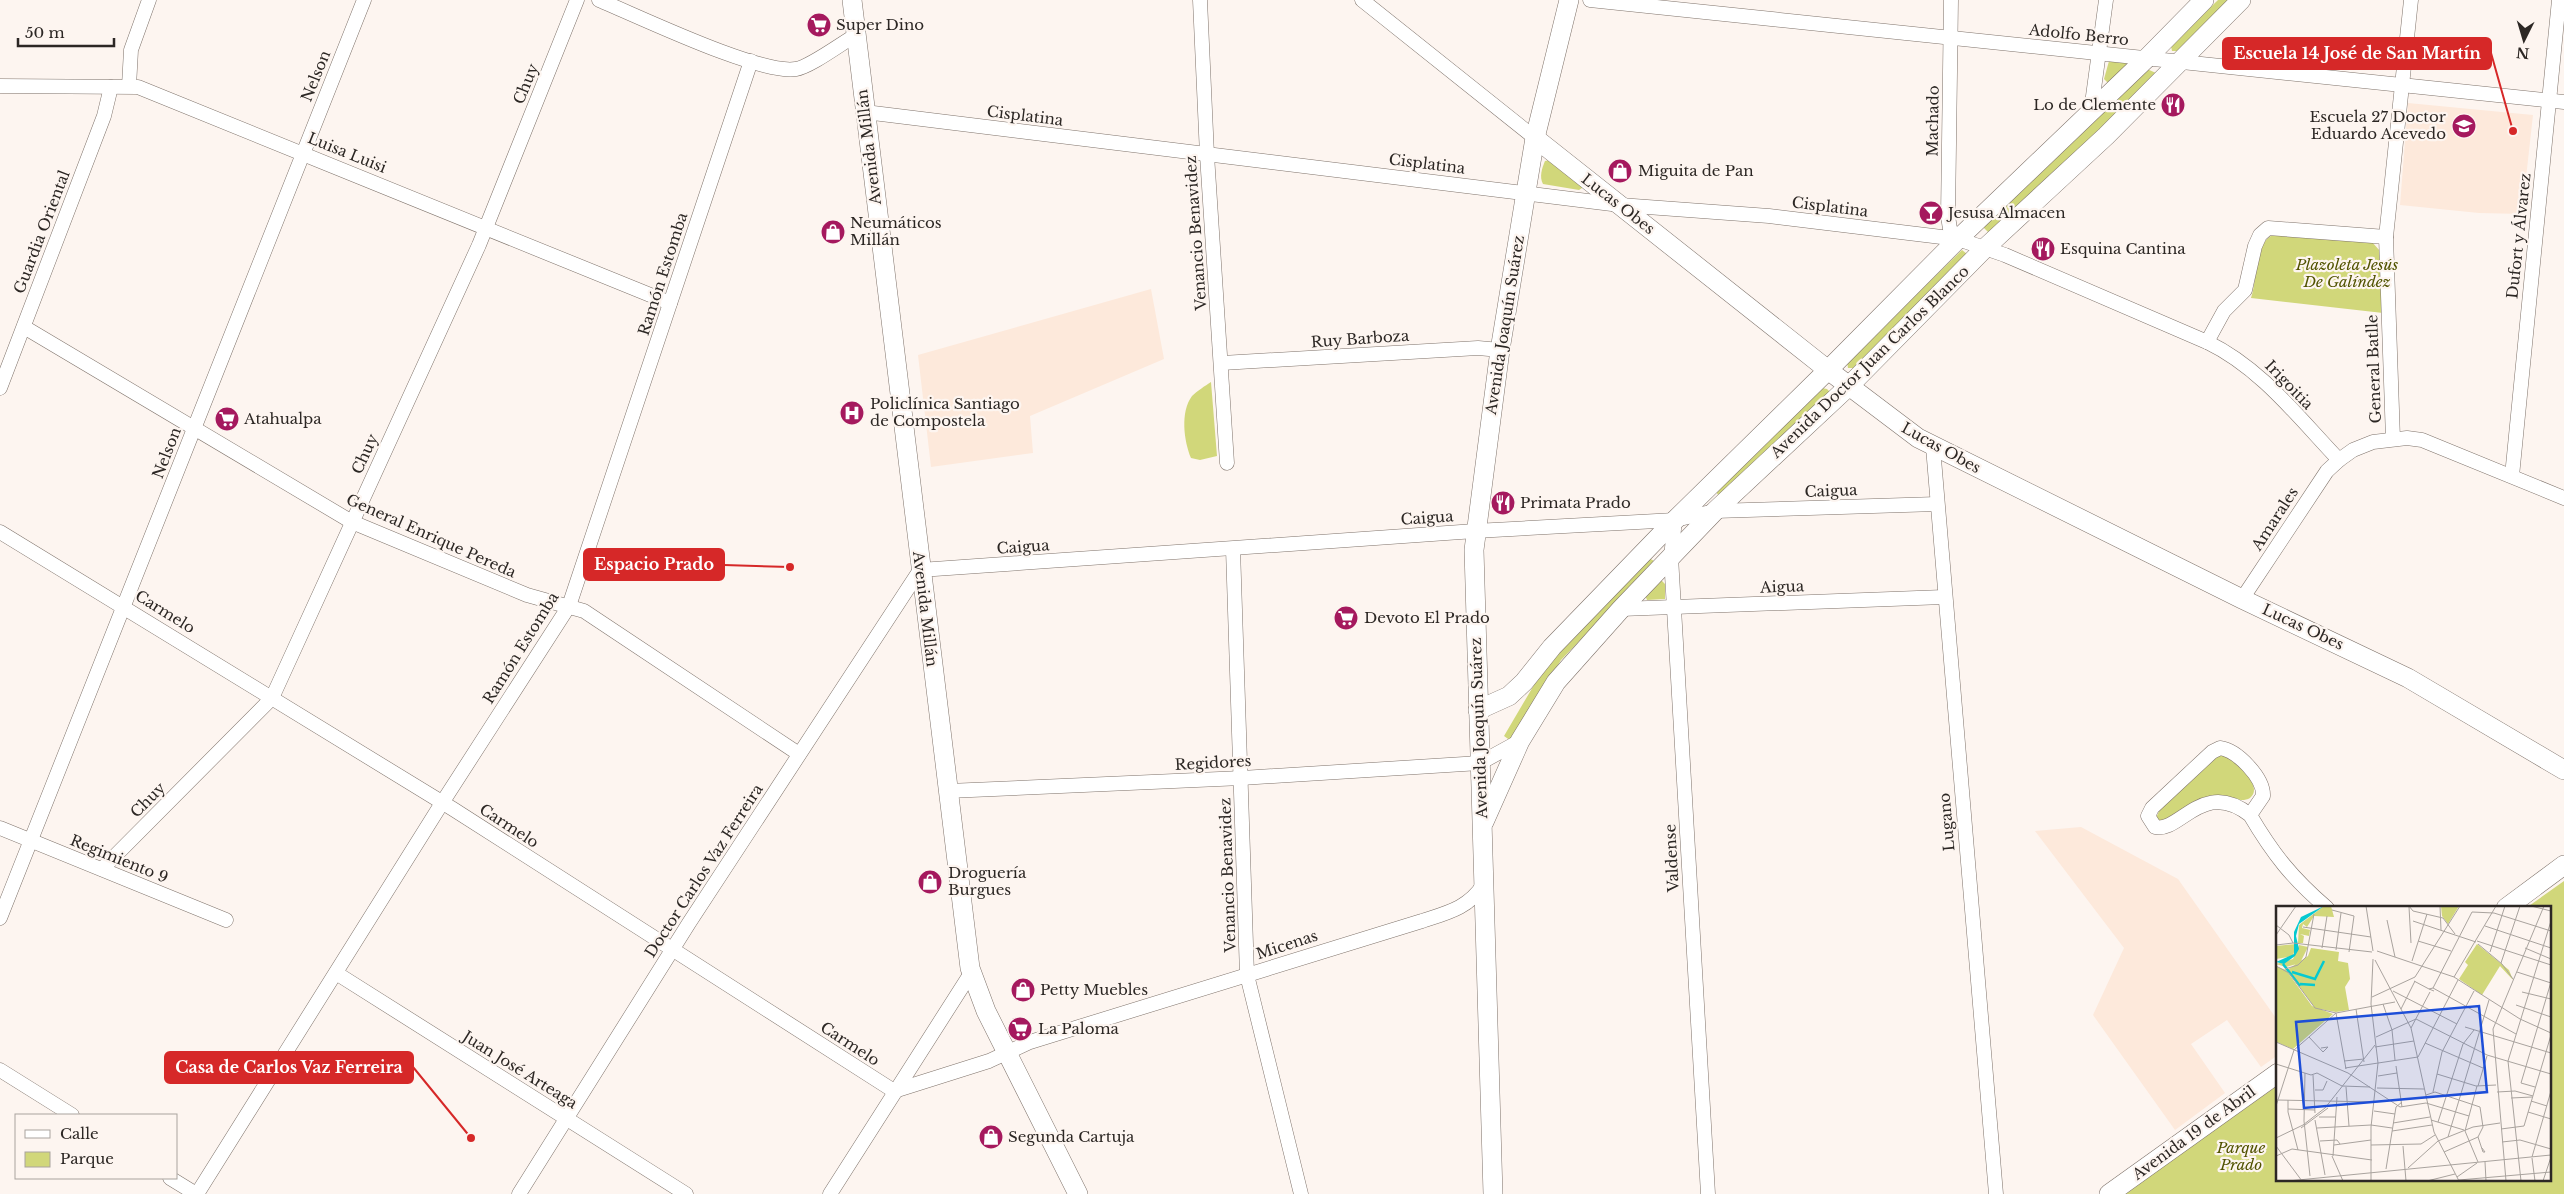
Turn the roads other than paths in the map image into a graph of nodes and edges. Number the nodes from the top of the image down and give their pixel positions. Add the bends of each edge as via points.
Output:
1 (149, 0) edge
2 (364, 0) edge
3 (577, 0) edge
4 (599, 0) edge
5 (852, 0) edge
6 (1200, 0) edge
7 (1362, 0) edge
8 (1569, 0) edge
9 (1590, 0) edge
10 (1951, 0) edge
11 (2106, 0) edge
12 (2204, 0) edge
13 (2241, 0) edge
14 (2410, 0) edge
15 (2559, 0) edge
16 (856, 35) junction
17 (1950, 38) junction
18 (2098, 53) junction
19 (2147, 58) junction
20 (751, 60) junction
21 (2180, 62) junction
22 (2402, 85) junction
23 (0, 86) edge
24 (129, 86) junction
25 (111, 87) junction
26 (2549, 100) junction
27 (2564, 102) edge
28 (2091, 111) junction
29 (865, 112) junction
30 (1535, 138) junction
31 (304, 153) junction
32 (1207, 155) junction
33 (1526, 192) junction
34 (1620, 205) junction
35 (487, 227) junction
36 (2386, 237) junction
37 (1958, 239) junction
38 (1986, 248) junction
39 (670, 303) junction
40 (24, 327) junction
41 (2207, 342) junction
42 (1500, 350) junction
43 (1222, 363) junction
44 (1828, 370) junction
45 (1848, 386) junction
46 (0, 388) edge
47 (195, 428) junction
48 (2393, 439) junction
49 (1933, 447) junction
50 (2338, 460) junction
51 (1227, 463) dead end
52 (2512, 476) junction
53 (2564, 498) edge
54 (1936, 504) junction
55 (1715, 511) junction
56 (1675, 520) junction
57 (352, 522) junction
58 (1475, 531) junction
59 (0, 532) edge
60 (1233, 549) junction
61 (1671, 557) junction
62 (920, 570) junction
63 (1944, 597) junction
64 (2242, 599) junction
65 (124, 606) junction
66 (569, 606) junction
67 (1674, 607) junction
68 (1621, 609) junction
69 (272, 698) junction
70 (1478, 710) junction
71 (1520, 741) junction
72 (800, 754) junction
73 (1480, 763) junction
74 (2564, 770) edge
75 (1242, 778) junction
76 (948, 791) junction
77 (442, 803) junction
78 (2250, 815) junction
79 (0, 828) edge
80 (1482, 828) junction
81 (31, 841) junction
82 (2564, 865) edge
83 (102, 869) junction
84 (1483, 885) junction
85 (2325, 906) edge
86 (2509, 906) edge
87 (0, 918) edge
88 (226, 920) dead end
89 (672, 949) junction
90 (336, 973) junction
91 (971, 973) junction
92 (1247, 975) junction
93 (1007, 1053) junction
94 (0, 1070) edge
95 (2276, 1074) edge
96 (894, 1091) junction
97 (70, 1114) edge
98 (567, 1119) junction
99 (172, 1179) edge
100 (196, 1194) edge
101 (519, 1194) edge
102 (686, 1194) edge
103 (830, 1194) edge
104 (1078, 1194) edge
105 (1301, 1194) edge
106 (1493, 1194) edge
107 (1708, 1194) edge
108 (1996, 1194) edge
109 (2109, 1194) edge

1 - 24 street via 131,50
2 - 31 street, Nelson
3 - 35 street, Chuy
4 - 20 street via 726,53
5 - 16 street, Avenida Millán
6 - 32 street, Venancio Benavidez
7 - 30 street, Lucas Obes
8 - 30 street, Avenida Joaquín Suárez
9 - 17 street, Adolfo Berro
10 - 17 street, Machado
11 - 18 street
12 - 19 street, Avenida Doctor Juan Carlos Blanco
13 - 21 street, Avenida Doctor Juan Carlos Blanco
14 - 22 street, General Batlle
15 - 26 street, Dufort y Álvarez
16 - 20 street via 796,69
16 - 29 street, Avenida Millán
17 - 18 street, Adolfo Berro
17 - 37 street, Machado via 1948,216 1950,229
18 - 19 street, Adolfo Berro
18 - 28 street
19 - 21 street, Adolfo Berro
19 - 28 street, Avenida Doctor Juan Carlos Blanco
20 - 39 street, Ramón Estomba
21 - 22 street, Adolfo Berro
21 - 38 street, Avenida Doctor Juan Carlos Blanco
22 - 26 street, Adolfo Berro
22 - 36 street, General Batlle
23 - 25 street, Luisa Luisi
24 - 25 street, Luisa Luisi
24 - 31 street, Luisa Luisi
25 - 40 street, Guardia Oriental via 104,116
26 - 27 street, Adolfo Berro
26 - 52 street, Dufort y Álvarez
28 - 37 street, Avenida Doctor Juan Carlos Blanco
29 - 32 street, Cisplatina
29 - 62 street, Avenida Millán
30 - 33 street, Avenida Joaquín Suárez
30 - 34 street, Lucas Obes
31 - 35 street, Luisa Luisi
31 - 47 street, Nelson
32 - 33 street, Cisplatina
32 - 43 street, Venancio Benavidez
33 - 34 street, Cisplatina
33 - 42 street, Avenida Joaquín Suárez
34 - 37 street, Cisplatina via 1769,216
34 - 44 street, Lucas Obes
35 - 39 street, Luisa Luisi
35 - 57 street, Chuy
36 - 41 street via 2268,228 2255,246 2245,290 2224,311
36 - 48 street, General Batlle
37 - 38 street, Cisplatina
37 - 44 street, Avenida Doctor Juan Carlos Blanco
38 - 41 street, Irigoitia
38 - 45 street, Avenida Doctor Juan Carlos Blanco
39 - 66 street, Ramón Estomba
40 - 46 street, Guardia Oriental
40 - 47 street, General Enrique Pereda
41 - 50 street, Irigoitia via 2250,368
42 - 43 street, Ruy Barboza
42 - 58 street, Avenida Joaquín Suárez
43 - 51 street, Venancio Benavidez
44 - 45 street, Lucas Obes
44 - 56 street, Avenida Doctor Juan Carlos Blanco
45 - 49 street, Lucas Obes via 1903,429
45 - 55 street, Avenida Doctor Juan Carlos Blanco
47 - 57 street, General Enrique Pereda
47 - 65 street, Nelson
48 - 50 street via 2373,442
48 - 52 street via 2422,440
49 - 54 street, Lugano
49 - 64 street, Lucas Obes
50 - 64 street, Amarales via 2327,470
52 - 53 street
54 - 55 street, Caigua
54 - 63 street, Lugano
55 - 56 street, Caigua
55 - 61 street, Avenida Doctor Juan Carlos Blanco
56 - 58 street, Caigua
56 - 61 street, Valdense
56 - 70 street, Avenida Doctor Juan Carlos Blanco via 1552,647 1524,682 1509,696
57 - 66 street, General Enrique Pereda via 527,595
57 - 69 street, Chuy
58 - 60 street, Caigua
58 - 70 street, Avenida Joaquín Suárez
59 - 65 street, Carmelo
60 - 62 street, Caigua
60 - 75 street, Venancio Benavidez
61 - 67 street, Valdense
61 - 68 street, Avenida Doctor Juan Carlos Blanco
62 - 72 street, Doctor Carlos Vaz Ferreira
62 - 76 street, Avenida Millán
63 - 67 street, Aigua
63 - 108 street, Lugano
64 - 74 street, Lucas Obes via 2408,678
65 - 69 street, Carmelo
65 - 81 street, Nelson
66 - 72 street, General Enrique Pereda via 592,616
66 - 77 street, Ramón Estomba
67 - 68 street, Aigua
67 - 107 street, Valdense
68 - 71 street, Avenida Doctor Juan Carlos Blanco via 1556,682
69 - 77 street, Carmelo
69 - 83 street, Chuy
70 - 73 street, Avenida Joaquín Suárez
71 - 73 street, Avenida Doctor Juan Carlos Blanco
71 - 80 street, Avenida Doctor Juan Carlos Blanco
72 - 89 street, Doctor Carlos Vaz Ferreira
73 - 75 street, Regidores
73 - 80 street, Avenida Joaquín Suárez
75 - 76 street, Regidores
75 - 92 street, Venancio Benavidez
76 - 91 street, Avenida Millán
77 - 89 street, Carmelo
77 - 90 street, Ramón Estomba
78 - 78 street via 2263,796 2262,785 2233,752 2224,748 2212,752 2152,808 2149,819 2155,827 2166,827 2192,809 2212,803 2233,805
78 - 85 street via 2278,860
79 - 81 street, Regimiento 9
80 - 84 street, Avenida Joaquín Suárez
81 - 83 street, Regimiento 9
81 - 87 street, Nelson
82 - 86 street
83 - 88 street, Regimiento 9
84 - 92 street, Micenas via 1471,901 1460,908
84 - 106 street, Avenida Joaquín Suárez
89 - 96 street, Carmelo
89 - 98 street, Doctor Carlos Vaz Ferreira
90 - 98 street, Juan José Arteaga
90 - 100 street, Ramón Estomba
91 - 93 street, Avenida Millán
91 - 96 street
92 - 93 street, Micenas via 1030,1042
92 - 105 street, Venancio Benavidez
93 - 96 street
93 - 104 street, Avenida Millán
94 - 97 street
95 - 109 street, Avenida 19 de Abril
96 - 103 street
98 - 101 street, Doctor Carlos Vaz Ferreira
98 - 102 street, Juan José Arteaga
99 - 100 street

